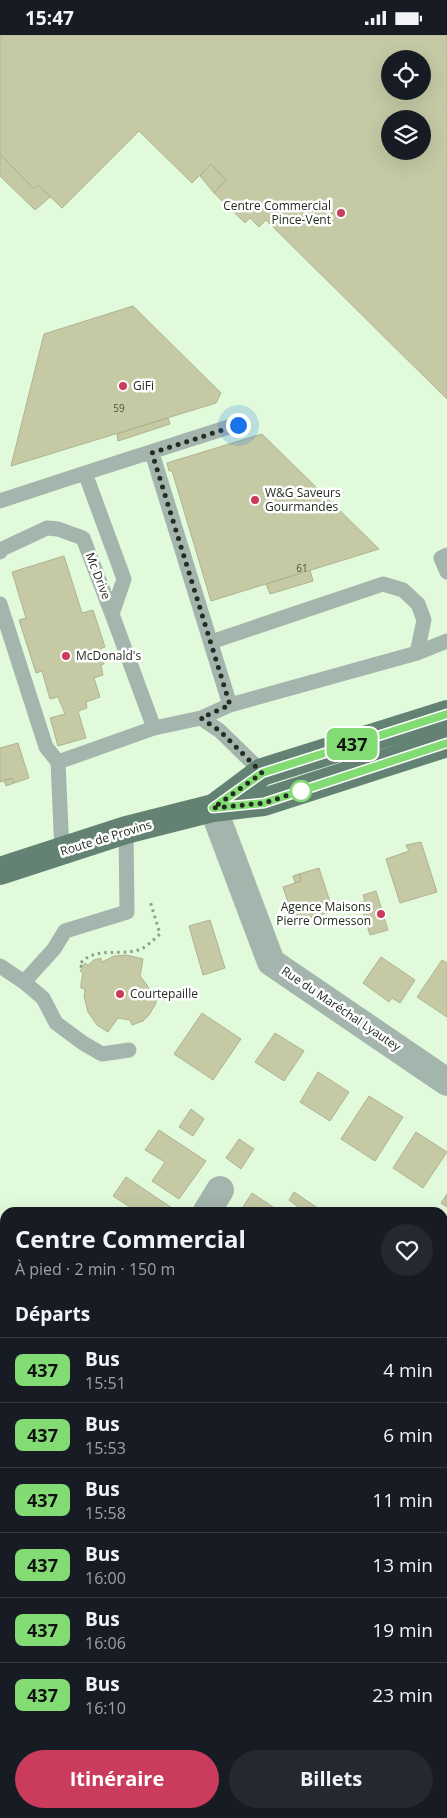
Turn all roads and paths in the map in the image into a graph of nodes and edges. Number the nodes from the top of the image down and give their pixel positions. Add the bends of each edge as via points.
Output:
1 (238, 425) dead end
2 (152, 453) junction
3 (85, 473) junction
4 (0, 501) edge
5 (0, 552) edge
6 (447, 555) edge
7 (447, 572) edge
8 (0, 604) edge
9 (112, 615) junction
10 (447, 641) edge
11 (211, 642) junction
12 (417, 653) junction
13 (230, 705) junction
14 (447, 714) edge
15 (201, 718) junction
16 (154, 728) junction
17 (447, 743) edge
18 (58, 761) junction
19 (262, 773) junction
20 (213, 808) junction
21 (126, 830) junction
22 (62, 852) junction
23 (0, 871) edge
24 (0, 966) edge
25 (24, 982) junction
26 (129, 1050) dead end
27 (447, 1082) edge

1 - 2 lane
2 - 3 lane
2 - 11 lane
3 - 4 lane
3 - 9 lane via 124,579
5 - 9 lane, Mc Drive via 48,528 83,538
6 - 7 lane via 441,559
8 - 18 lane via 46,747
9 - 16 lane
10 - 12 lane
11 - 12 lane via 383,584 403,590 418,604 424,620
11 - 13 lane
12 - 13 lane
13 - 15 lane
14 - 19 main road, Route de Provins
15 - 16 lane
15 - 19 lane via 220,731
16 - 18 lane
17 - 20 main road, Route de Provins via 264,803
18 - 22 lane
19 - 20 main road, Route de Provins
20 - 21 main road, Route de Provins
20 - 27 street, Rue du Maréchal Lyautey via 271,962
21 - 22 main road, Route de Provins
21 - 25 lane via 127,912 65,931 54,949
22 - 23 main road, Route de Provins
24 - 25 lane
25 - 26 lane via 43,998 56,1023 83,1043 102,1054

